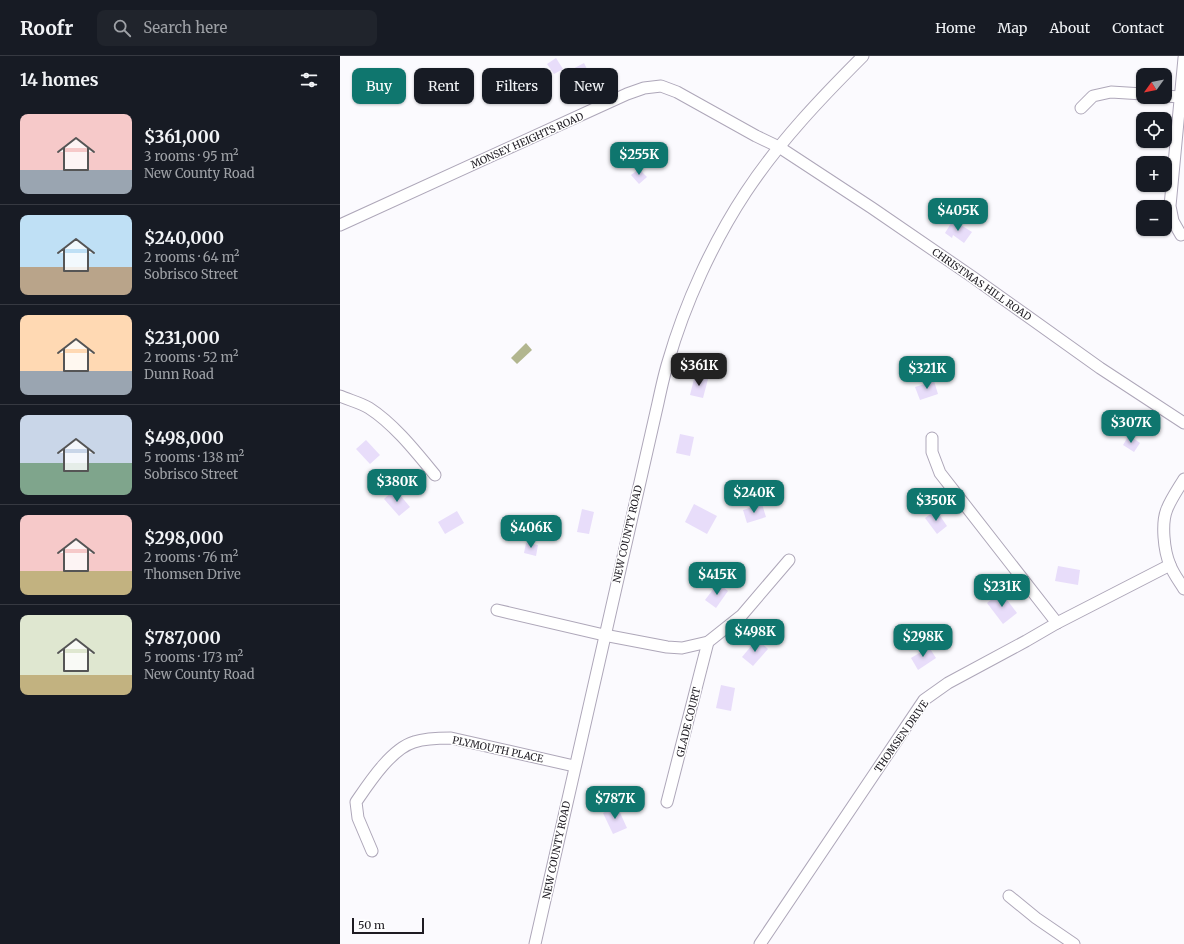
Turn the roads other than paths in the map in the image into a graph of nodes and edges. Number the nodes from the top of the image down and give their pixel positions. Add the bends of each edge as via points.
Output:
1 (863, 56) edge
2 (1184, 58) edge
3 (1136, 94) edge
4 (1172, 96) edge
5 (1180, 97) junction
6 (1081, 108) dead end
7 (779, 147) junction
8 (340, 225) edge
9 (1181, 235) dead end
10 (340, 396) edge
11 (1184, 423) edge
12 (932, 438) dead end
13 (435, 475) dead end
14 (1184, 479) edge
15 (789, 560) dead end
16 (1170, 564) junction
17 (1184, 589) edge
18 (497, 610) dead end
19 (1057, 623) junction
20 (604, 635) junction
21 (708, 642) junction
22 (574, 766) junction
23 (667, 802) dead end
24 (372, 851) dead end
25 (1009, 896) dead end
26 (535, 944) edge
27 (760, 944) edge
28 (1074, 944) edge

1 - 7 street, NEW COUNTY ROAD
2 - 5 street
3 - 6 street via 1111,92 1093,96
4 - 5 street
5 - 9 street via 1170,206 1173,220
7 - 8 street, MONSEY HEIGHTS ROAD via 677,92 661,86 644,88
7 - 11 street, CHRISTMAS HILL ROAD
7 - 20 street, NEW COUNTY ROAD via 746,192 721,236 698,280 682,321 661,389
10 - 13 street via 368,407 384,419
12 - 19 street via 932,452 940,473
14 - 16 street via 1166,510 1164,529
15 - 21 street via 742,615
16 - 17 street
16 - 19 street, THOMSEN DRIVE
18 - 20 street
19 - 27 street, THOMSEN DRIVE via 948,683 924,700
20 - 21 street via 667,647 682,648
20 - 22 street, NEW COUNTY ROAD
21 - 23 street, GLADE COURT
22 - 24 street, PLYMOUTH PLACE via 451,738 412,742 391,757 356,802 358,818
22 - 26 street, NEW COUNTY ROAD
25 - 28 street

